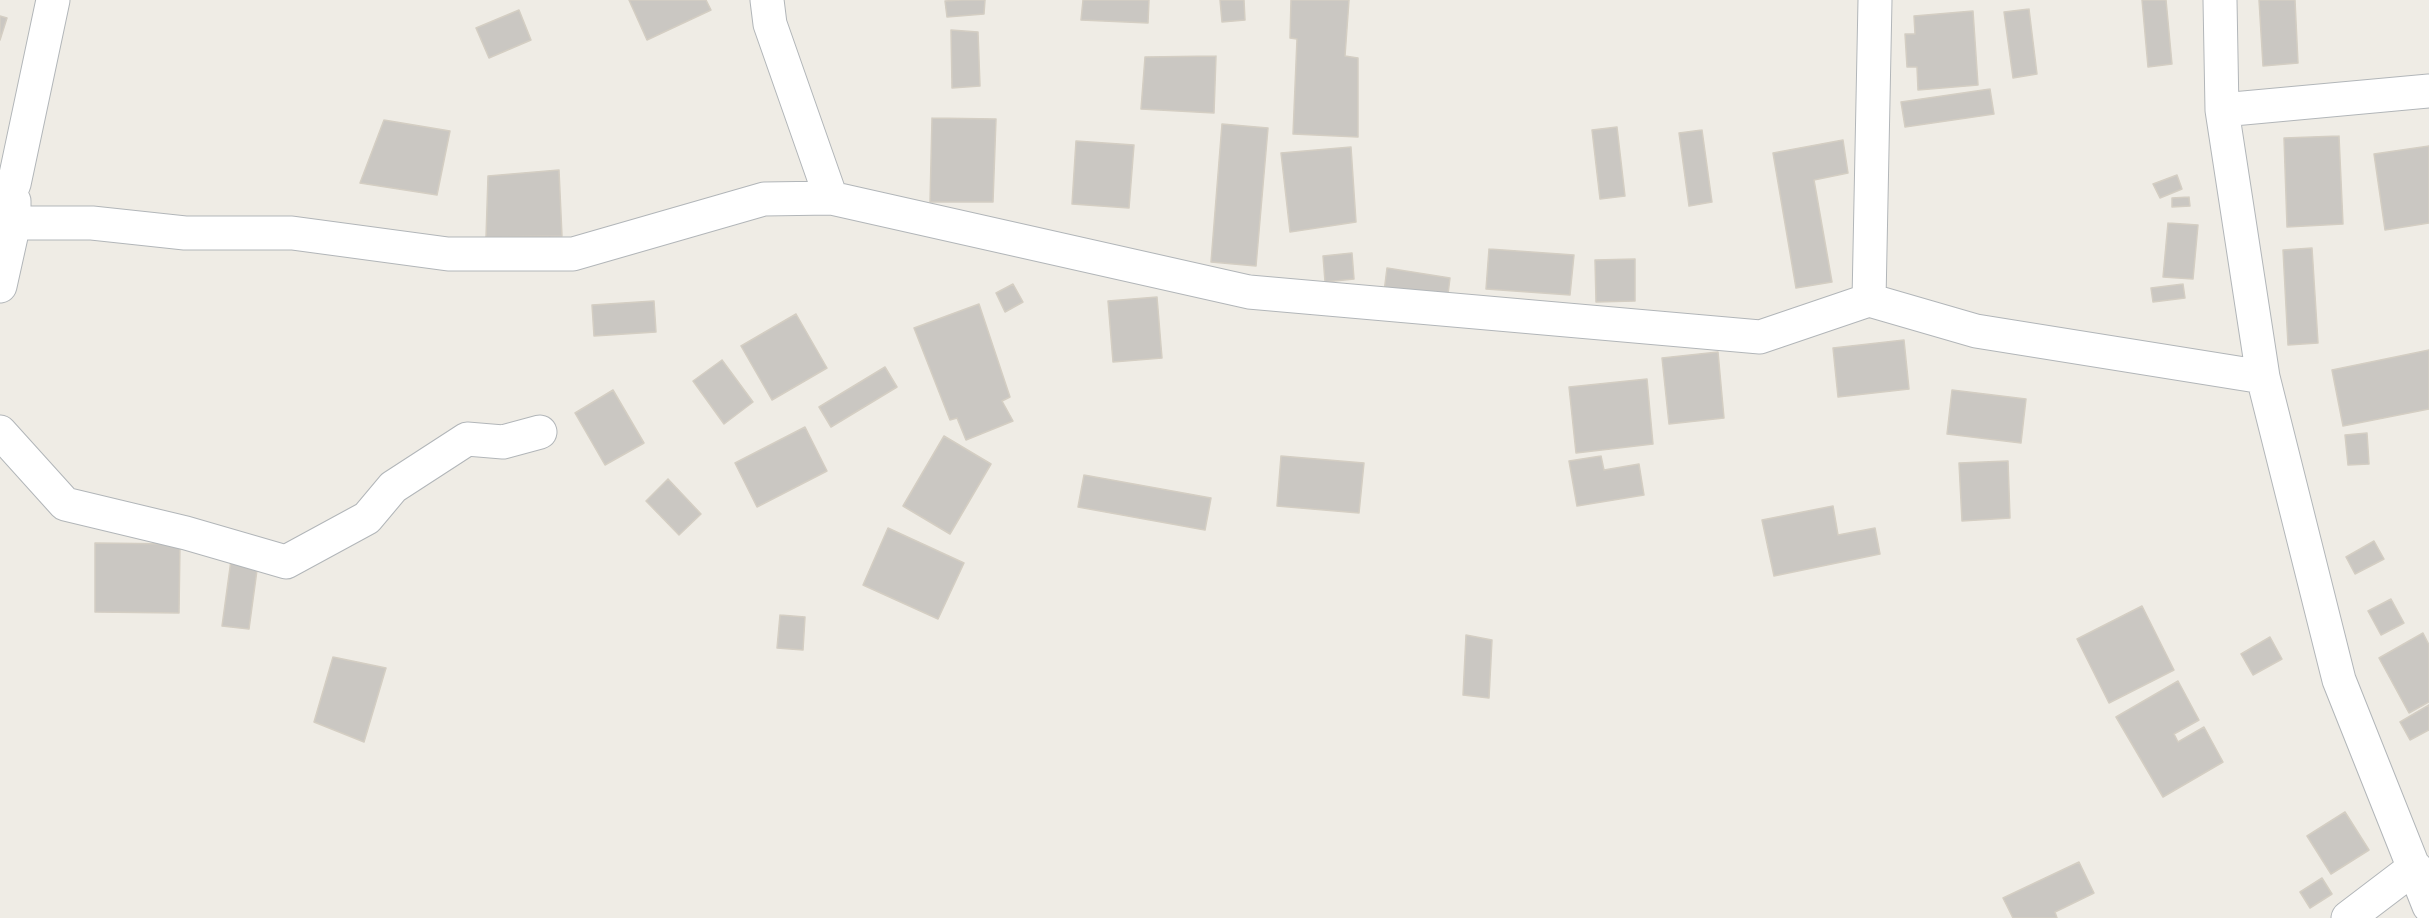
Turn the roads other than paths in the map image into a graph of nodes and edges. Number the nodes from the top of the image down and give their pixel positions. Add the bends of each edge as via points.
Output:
1 (52, 0) edge
2 (767, 0) edge
3 (1875, 0) edge
4 (2220, 0) edge
5 (2429, 91) edge
6 (2222, 110) junction
7 (831, 198) junction
8 (7, 205) edge
9 (0, 286) edge
10 (1869, 300) junction
11 (2263, 377) junction
12 (0, 432) edge
13 (540, 432) dead end
14 (2415, 867) junction
15 (2429, 906) edge
16 (2348, 918) edge

1 - 8 street
2 - 7 street via 770,24
3 - 10 street
4 - 6 street
5 - 6 street
6 - 11 street
7 - 8 street via 764,199 573,254 448,254 292,233 185,233 93,223
7 - 10 street via 1249,292 1760,338
8 - 9 street
10 - 11 street via 1976,331
11 - 14 street via 2339,680
12 - 13 street via 65,504 286,562 368,518 393,487 467,440 503,441
14 - 15 street
14 - 16 street

